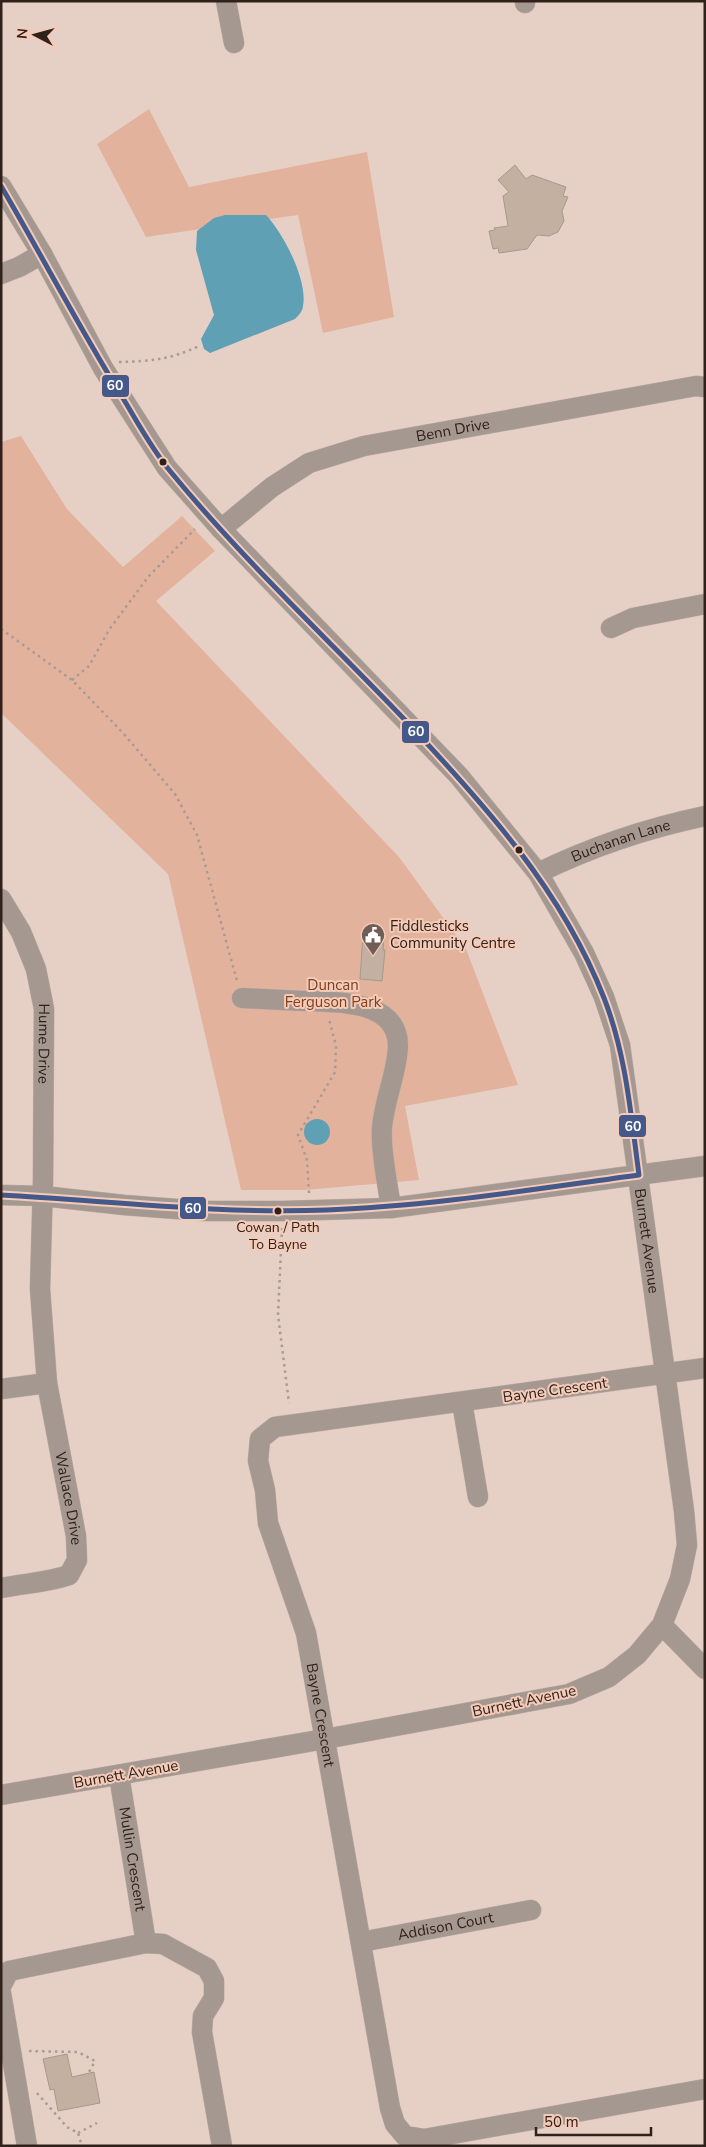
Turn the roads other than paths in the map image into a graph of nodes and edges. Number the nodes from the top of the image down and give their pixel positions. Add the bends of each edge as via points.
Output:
1 (226, 1) edge
2 (234, 43) dead end
3 (1, 186) edge
4 (42, 254) junction
5 (1, 274) edge
6 (705, 387) edge
7 (221, 529) junction
8 (705, 604) edge
9 (611, 628) dead end
10 (705, 816) edge
11 (538, 873) junction
12 (1, 899) edge
13 (242, 998) road end
14 (705, 1166) edge
15 (639, 1175) junction
16 (1, 1195) edge
17 (43, 1196) junction
18 (391, 1208) junction
19 (705, 1368) edge
20 (665, 1374) junction
21 (48, 1383) junction
22 (1, 1389) edge
23 (462, 1402) junction
24 (478, 1498) dead end
25 (1, 1588) edge
26 (662, 1625) junction
27 (705, 1669) edge
28 (324, 1739) junction
29 (118, 1775) junction
30 (1, 1795) edge
31 (531, 1910) dead end
32 (362, 1942) junction
33 (146, 1943) junction
34 (1, 1986) edge
35 (1, 1993) edge
36 (705, 2089) edge
37 (28, 2146) edge
38 (222, 2146) edge

1 - 2 street
3 - 4 street, Burnett Avenue
4 - 5 street
4 - 7 street, Burnett Avenue via 100,362 167,468
6 - 7 street, Benn Drive via 696,386 364,446 309,463 272,487
7 - 11 street, Burnett Avenue via 458,776
8 - 9 street via 633,618
10 - 11 street, Buchanan Lane via 658,826
11 - 15 street, Burnett Avenue via 584,953 618,1037
12 - 17 street, Hume Drive via 22,932 36,969 44,1009
13 - 18 street via 349,1002 373,1009 391,1022 398,1044 381,1130
14 - 15 street
15 - 18 street
15 - 20 street, Burnett Avenue
16 - 17 street
17 - 18 street via 203,1211
17 - 21 street, Wallace Drive via 40,1289
19 - 20 street, Bayne Crescent
20 - 23 street, Bayne Crescent
20 - 26 street, Burnett Avenue via 687,1545 680,1579
21 - 22 street
21 - 25 street, Wallace Drive via 76,1536 77,1560 69,1575 48,1582
23 - 24 street
23 - 28 street, Bayne Crescent via 275,1428 260,1439 258,1461 268,1523 306,1633
26 - 27 street
26 - 28 street, Burnett Avenue via 637,1654 609,1677 569,1694
28 - 29 street, Burnett Avenue
28 - 32 street, Bayne Crescent
29 - 30 street, Burnett Avenue
29 - 33 street, Mullin Crescent
31 - 32 street, Addison Court
32 - 36 street, Bayne Crescent via 390,2108 395,2124 406,2136 424,2139
33 - 34 street via 9,1971
33 - 38 street via 163,1944 207,1968 214,1981 214,1998 203,2016 202,2032
35 - 37 street

